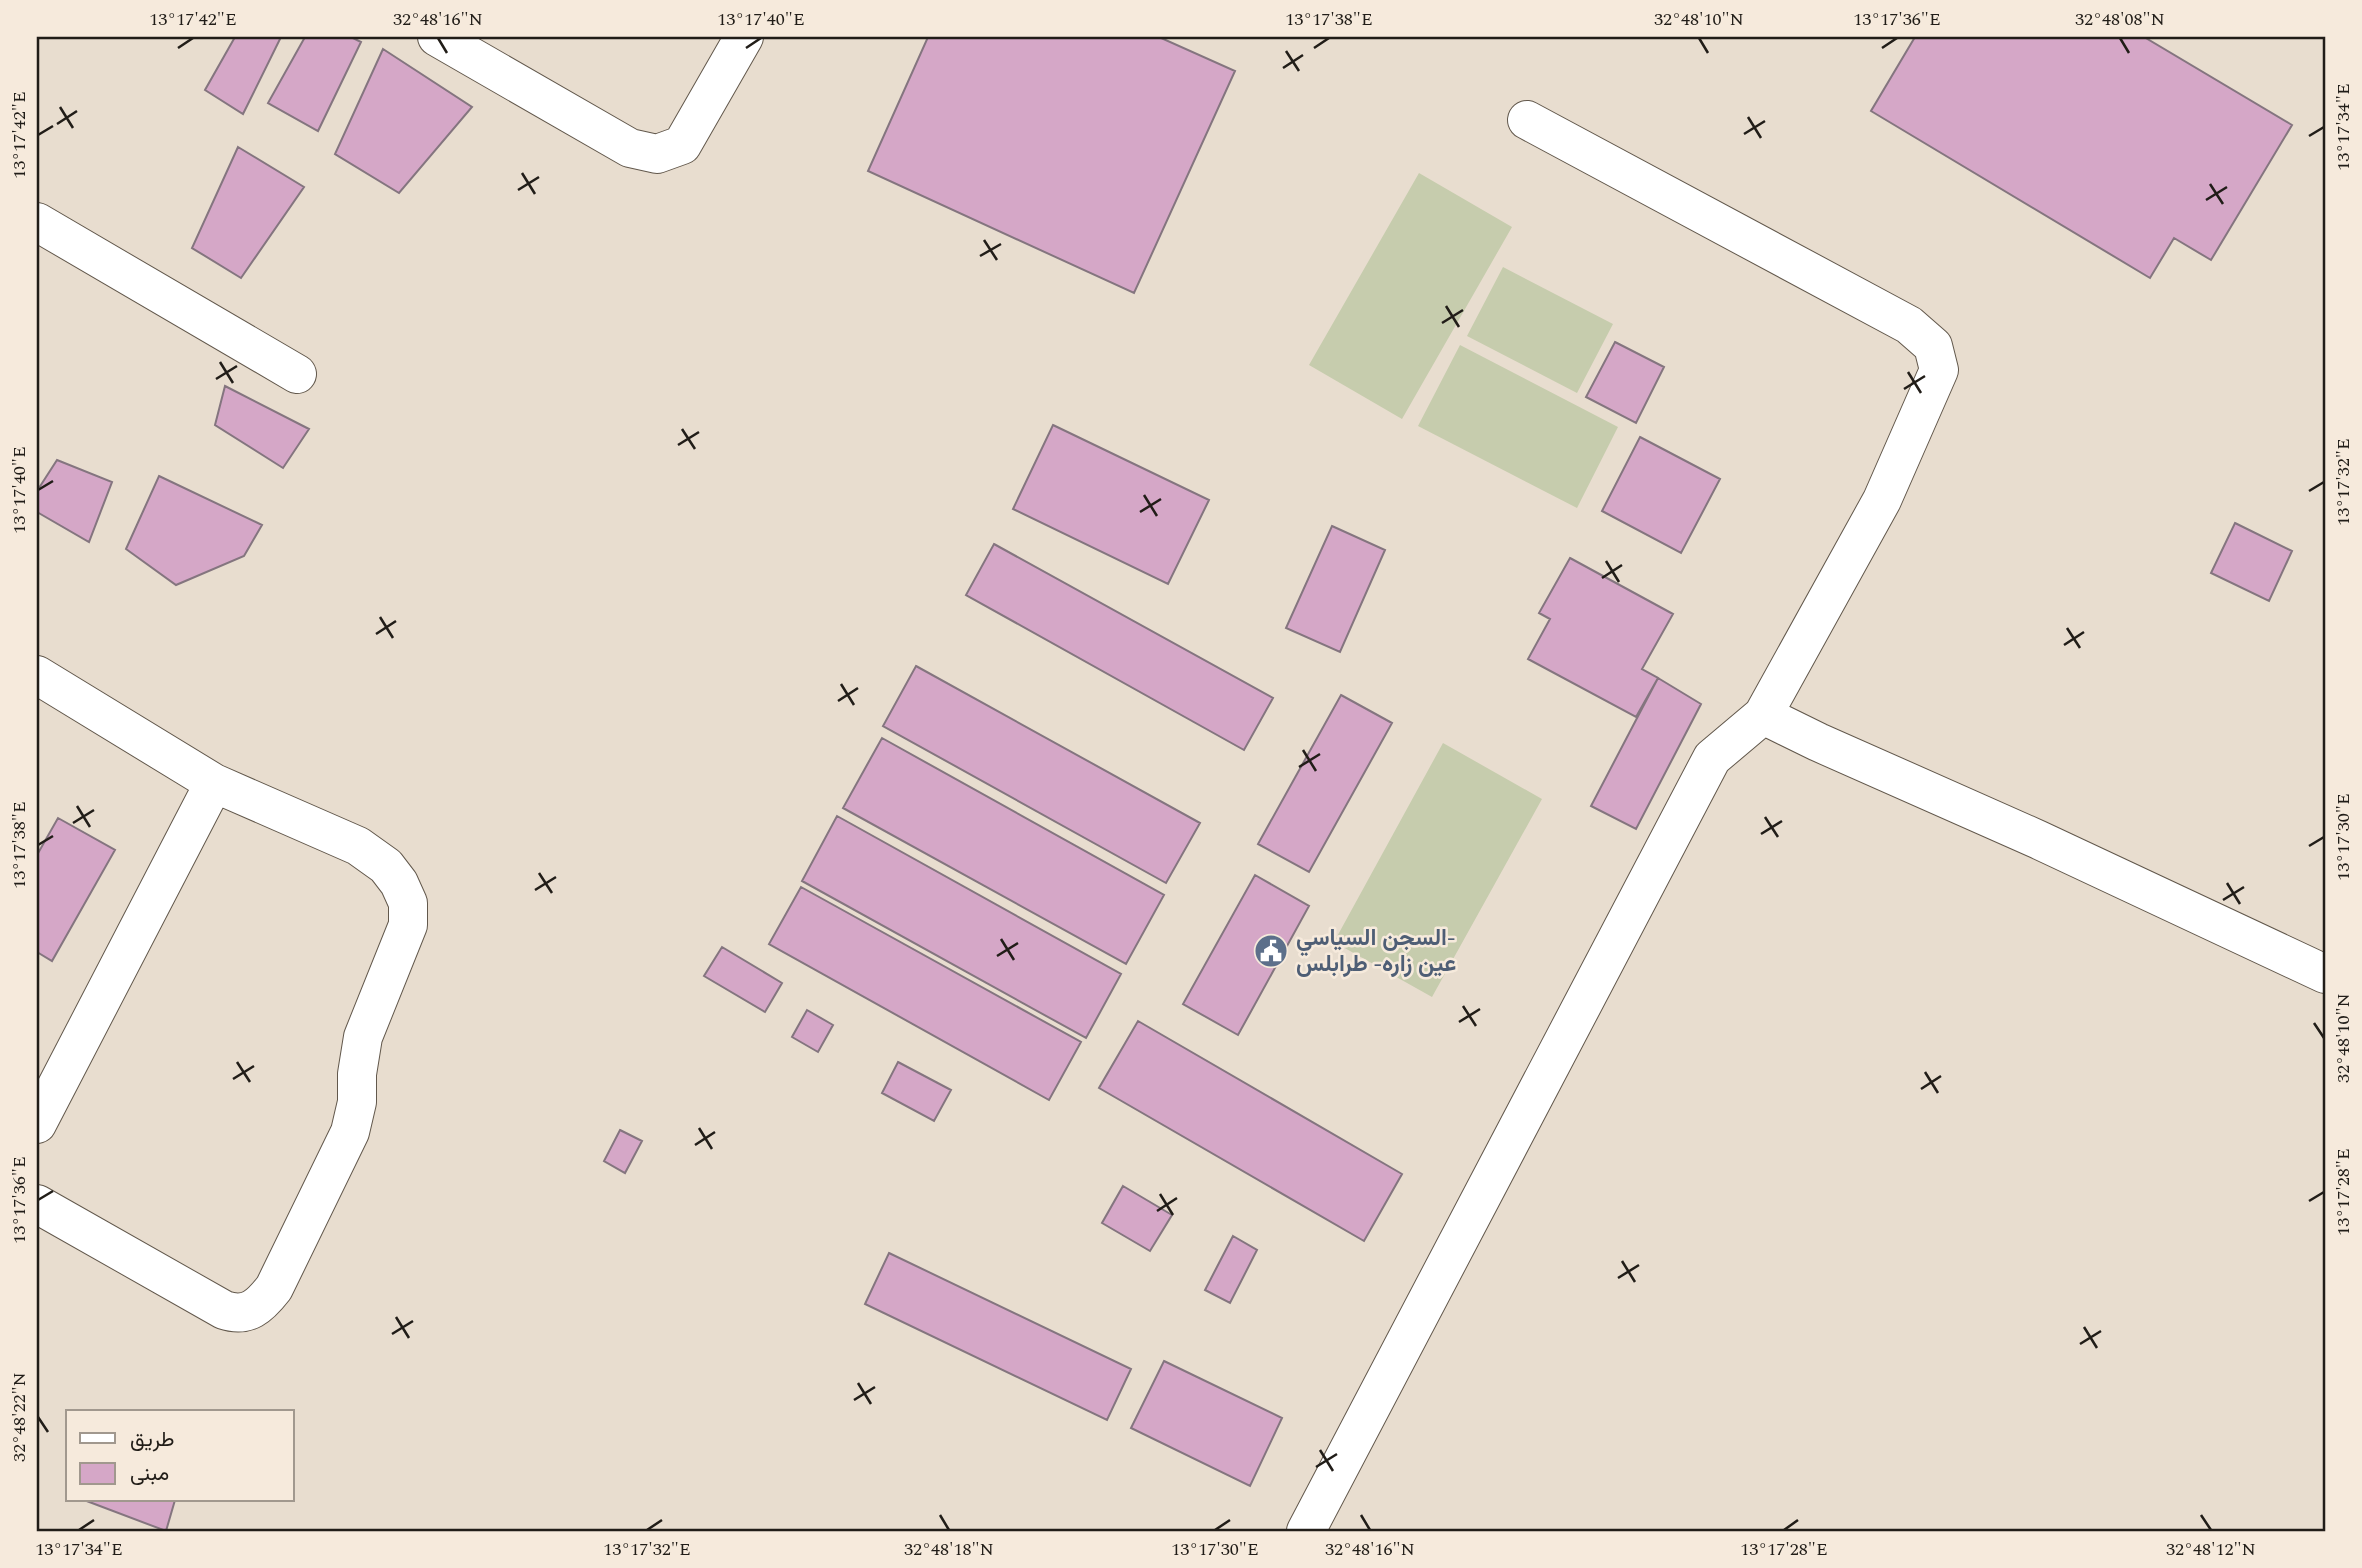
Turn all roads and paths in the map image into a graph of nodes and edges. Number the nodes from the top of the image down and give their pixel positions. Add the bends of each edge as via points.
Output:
1 (437, 37) edge
2 (744, 37) edge
3 (1527, 121) dead end
4 (37, 222) edge
5 (297, 374) dead end
6 (37, 675) edge
7 (1763, 715) junction
8 (214, 783) junction
9 (2325, 974) edge
10 (37, 1124) edge
11 (37, 1204) edge
12 (1306, 1531) edge

1 - 2 street via 630,148 657,154 682,145
3 - 7 street via 1909,325 1933,346 1939,370 1882,500
4 - 5 street
6 - 8 street
7 - 9 street
7 - 12 street via 1712,758
8 - 10 street
8 - 11 street via 358,846 386,866 408,903 408,925 363,1037 350,1132 274,1287 260,1307 239,1315 206,1301

